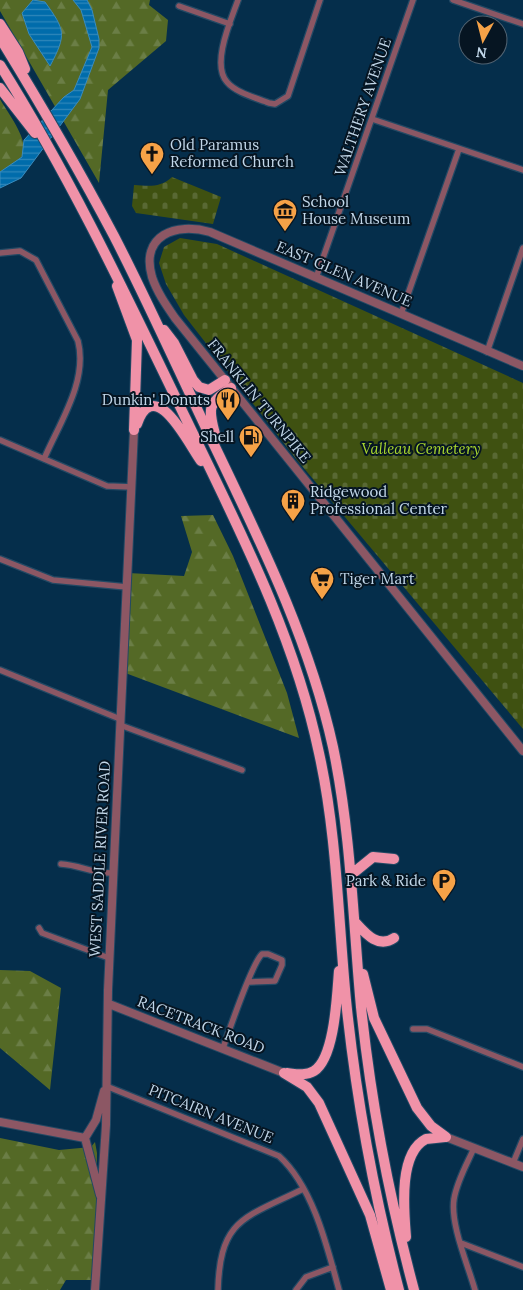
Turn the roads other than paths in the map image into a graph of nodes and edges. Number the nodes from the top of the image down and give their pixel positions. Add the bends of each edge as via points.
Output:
1 (238, 0) edge
2 (320, 0) edge
3 (412, 0) edge
4 (453, 0) edge
5 (179, 6) dead end
6 (0, 24) edge
7 (230, 24) junction
8 (523, 24) edge
9 (0, 38) edge
10 (0, 65) edge
11 (0, 88) edge
12 (38, 100) junction
13 (25, 114) junction
14 (372, 119) junction
15 (459, 149) junction
16 (523, 170) edge
17 (155, 244) joint
18 (523, 248) edge
19 (0, 253) edge
20 (110, 261) junction
21 (316, 278) junction
22 (148, 307) junction
23 (401, 314) junction
24 (487, 352) junction
25 (523, 366) edge
26 (228, 384) junction
27 (134, 430) junction
28 (0, 440) edge
29 (44, 459) junction
30 (223, 463) junction
31 (217, 484) junction
32 (132, 487) junction
33 (0, 559) edge
34 (127, 586) junction
35 (0, 670) edge
36 (120, 722) junction
37 (523, 751) edge
38 (242, 770) dead end
39 (394, 859) dead end
40 (61, 864) dead end
41 (114, 874) junction
42 (352, 874) junction
43 (354, 922) junction
44 (39, 928) dead end
45 (394, 938) dead end
46 (356, 946) junction
47 (342, 948) junction
48 (110, 958) junction
49 (249, 982) junction
50 (109, 1004) junction
51 (413, 1029) dead end
52 (223, 1048) junction
53 (523, 1068) edge
54 (284, 1073) junction
55 (106, 1086) junction
56 (0, 1122) edge
57 (446, 1137) junction
58 (85, 1138) junction
59 (523, 1139) edge
60 (474, 1148) junction
61 (513, 1163) junction
62 (523, 1167) edge
63 (303, 1189) junction
64 (101, 1197) junction
65 (462, 1243) junction
66 (523, 1267) edge
67 (333, 1268) junction
68 (410, 1276) junction
69 (95, 1290) edge
70 (218, 1290) edge
71 (296, 1290) edge
72 (339, 1290) edge
73 (391, 1290) edge
74 (399, 1290) edge
75 (414, 1290) edge
76 (475, 1290) edge

1 - 7 street
2 - 7 street via 288,96 280,103 269,103 231,86 223,77 223,43
3 - 14 street, WALTHERY AVENUE
4 - 8 street
5 - 7 street
6 - 12 highway via 18,52
9 - 12 highway
10 - 13 highway
11 - 13 highway
12 - 22 highway via 116,240
13 - 20 highway via 54,158
14 - 15 street
14 - 21 street, WALTHERY AVENUE
15 - 16 street
15 - 23 street
17 - 21 street, EAST GLEN AVENUE via 170,231 197,229 228,238
17 - 26 street, FRANKLIN TURNPIKE via 151,269 160,295
18 - 24 street
19 - 29 street via 20,251 36,260 78,340 81,362 78,381
20 - 27 highway via 137,340
20 - 31 highway
21 - 23 street, EAST GLEN AVENUE
22 - 26 highway via 174,343 196,385 209,390
22 - 30 highway
23 - 24 street, EAST GLEN AVENUE
24 - 25 street, EAST GLEN AVENUE
26 - 30 highway via 214,400 210,412
26 - 37 street, FRANKLIN TURNPIKE
27 - 31 highway via 145,409 163,410 176,422
27 - 32 street, WEST SADDLE RIVER ROAD
28 - 29 street
29 - 32 street via 107,486
30 - 42 highway via 280,586 315,679 338,775
31 - 47 highway via 277,614 310,715 332,824
32 - 34 street, WEST SADDLE RIVER ROAD
33 - 34 street via 53,580
34 - 36 street, WEST SADDLE RIVER ROAD
35 - 36 street
36 - 38 street
36 - 41 street, WEST SADDLE RIVER ROAD
39 - 42 highway via 372,857
40 - 41 street
41 - 48 street, WEST SADDLE RIVER ROAD
42 - 43 highway
43 - 45 highway via 374,940 386,942
43 - 46 highway
44 - 48 street via 42,933
46 - 57 highway via 383,1039 420,1113 430,1126
46 - 68 highway via 374,1106
47 - 54 highway via 335,1016 323,1060 312,1072
47 - 74 highway via 360,1108
48 - 50 street, WEST SADDLE RIVER ROAD
49 - 49 street via 274,982 282,960 262,954
49 - 52 street
50 - 52 street, RACETRACK ROAD
50 - 55 street, WEST SADDLE RIVER ROAD
51 - 53 street via 427,1029
52 - 54 street, RACETRACK ROAD
54 - 73 highway via 307,1087 319,1103 370,1215
55 - 58 street via 96,1120
55 - 63 street, PITCAIRN AVENUE via 272,1151 285,1161
55 - 64 street, WEST SADDLE RIVER ROAD
56 - 58 street
57 - 60 street
57 - 68 highway via 430,1137 418,1144 406,1174 403,1203
58 - 64 street
59 - 61 street
60 - 61 street
60 - 65 street via 454,1201
61 - 62 street
63 - 67 street, PITCAIRN AVENUE via 326,1241
63 - 70 street via 246,1217 231,1232 220,1257
64 - 69 street, WEST SADDLE RIVER ROAD
65 - 66 street
65 - 76 street
67 - 71 street via 306,1277
67 - 72 street, PITCAIRN AVENUE
68 - 75 highway

